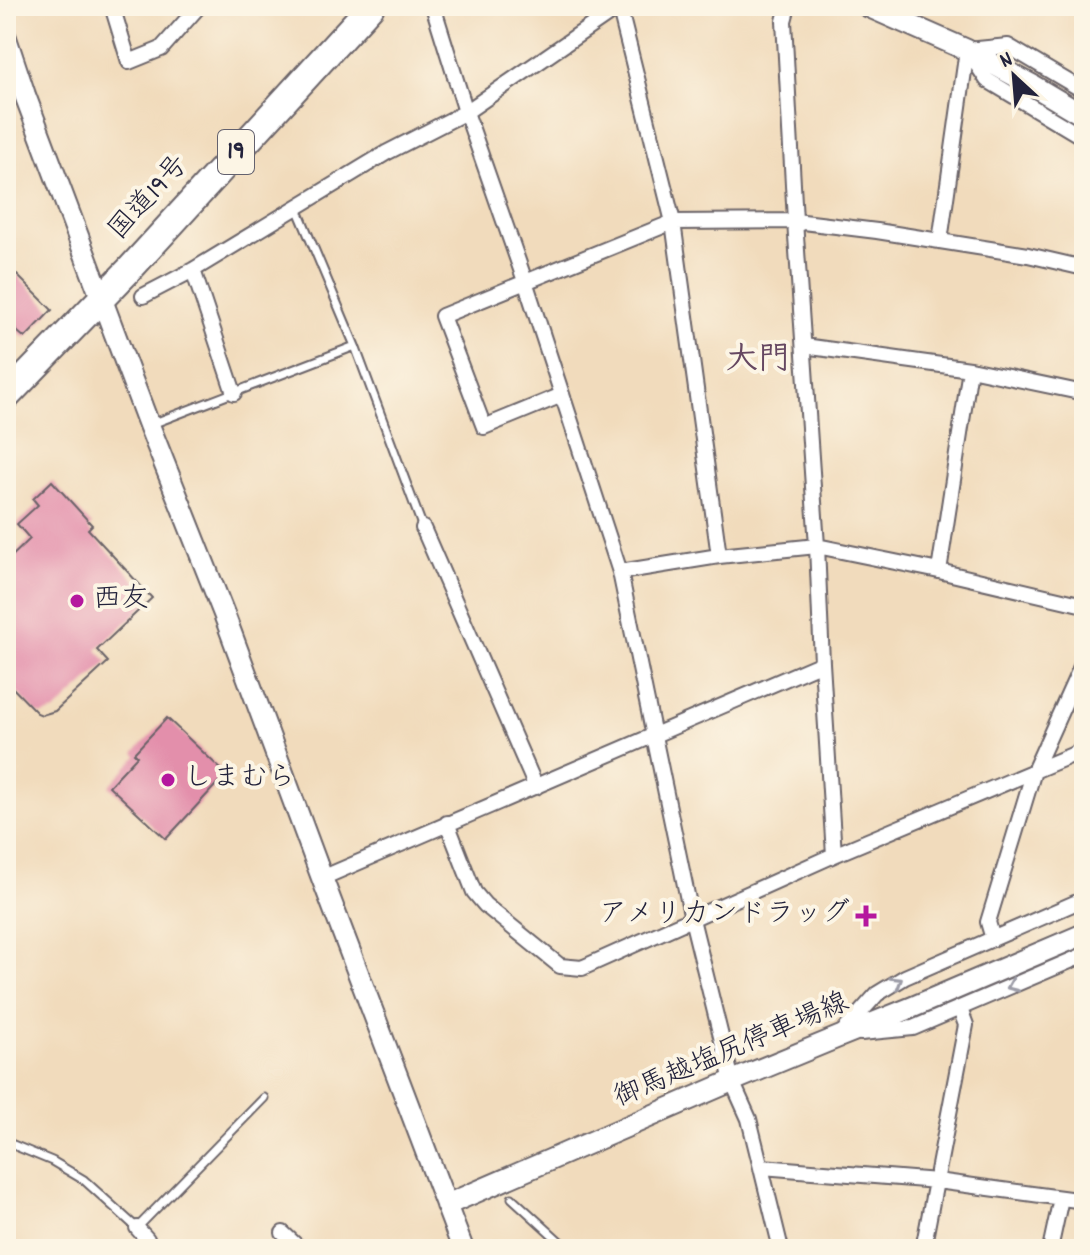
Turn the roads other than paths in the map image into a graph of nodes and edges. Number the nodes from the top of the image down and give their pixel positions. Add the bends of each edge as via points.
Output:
1 (112, 6) edge
2 (199, 6) edge
3 (371, 6) edge
4 (433, 6) edge
5 (620, 6) edge
6 (788, 6) edge
7 (877, 8) edge
8 (6, 38) edge
9 (967, 50) junction
10 (1084, 91) edge
11 (466, 112) junction
12 (1084, 116) edge
13 (1084, 138) edge
14 (296, 206) junction
15 (795, 221) junction
16 (673, 222) junction
17 (940, 241) junction
18 (1084, 268) edge
19 (193, 270) junction
20 (525, 281) junction
21 (143, 296) dead end
22 (102, 299) junction
23 (355, 346) junction
24 (804, 346) junction
25 (970, 369) junction
26 (234, 393) junction
27 (1084, 393) edge
28 (562, 395) junction
29 (6, 397) edge
30 (149, 425) junction
31 (423, 528) joint
32 (817, 546) junction
33 (719, 556) junction
34 (939, 571) junction
35 (620, 572) junction
36 (1084, 605) edge
37 (1084, 660) edge
38 (822, 663) junction
39 (656, 735) junction
40 (1084, 750) edge
41 (1034, 771) junction
42 (536, 787) junction
43 (447, 823) junction
44 (834, 855) junction
45 (322, 878) junction
46 (1084, 899) edge
47 (692, 919) junction
48 (1084, 934) edge
49 (993, 939) junction
50 (1084, 955) edge
51 (960, 1009) junction
52 (841, 1036) junction
53 (732, 1081) junction
54 (264, 1098) dead end
55 (6, 1142) edge
56 (762, 1167) junction
57 (937, 1181) junction
58 (512, 1198) dead end
59 (1061, 1198) junction
60 (1084, 1201) edge
61 (446, 1205) junction
62 (283, 1233) dead end
63 (145, 1241) edge
64 (300, 1249) edge
65 (463, 1249) edge
66 (568, 1249) edge
67 (781, 1249) edge
68 (923, 1249) edge
69 (1050, 1249) edge

1 - 2 street via 129,62 161,49
3 - 22 highway, 国道19号 / 19
4 - 11 street
5 - 11 street
5 - 16 street
6 - 15 street via 784,21
7 - 9 street
8 - 22 street
9 - 10 street via 1008,46
9 - 12 street
9 - 13 street via 987,80
9 - 17 street
11 - 14 street
11 - 20 street
14 - 19 street
14 - 23 lane
15 - 16 street
15 - 17 street
15 - 24 street
16 - 20 street
16 - 33 street
17 - 18 street
19 - 21 street
19 - 26 street
20 - 28 street
20 - 28 street via 442,316 484,427
22 - 29 highway, 国道19号 / 19
22 - 30 street
23 - 26 lane
23 - 31 lane
24 - 25 street
24 - 32 street
25 - 27 street
25 - 34 street
26 - 30 lane
28 - 35 street
30 - 45 street
31 - 42 street
32 - 33 street
32 - 34 street
32 - 38 street
33 - 35 street
34 - 36 street
35 - 39 street
37 - 41 street
38 - 39 street
38 - 44 street
39 - 42 street
39 - 47 street
40 - 41 street
41 - 44 street
41 - 49 street via 988,922
42 - 43 street
43 - 45 street
43 - 47 street via 474,892 560,966 582,968
44 - 47 street
45 - 61 street
46 - 49 street
47 - 53 street
48 - 52 street, 御馬越塩尻停車場線
52 -> 49 street via 877,994
50 -> 51 street
51 - 52 street via 913,1028
51 - 57 street via 966,1025
52 - 53 street, 御馬越塩尻停車場線
53 - 56 street
53 - 61 street, 御馬越塩尻停車場線
54 - 63 lane
55 - 63 lane via 84,1180
56 - 57 street
56 - 67 street
57 - 59 street
57 - 68 street
58 - 66 lane
59 - 60 street
59 - 69 street
61 - 65 street
62 - 64 street

